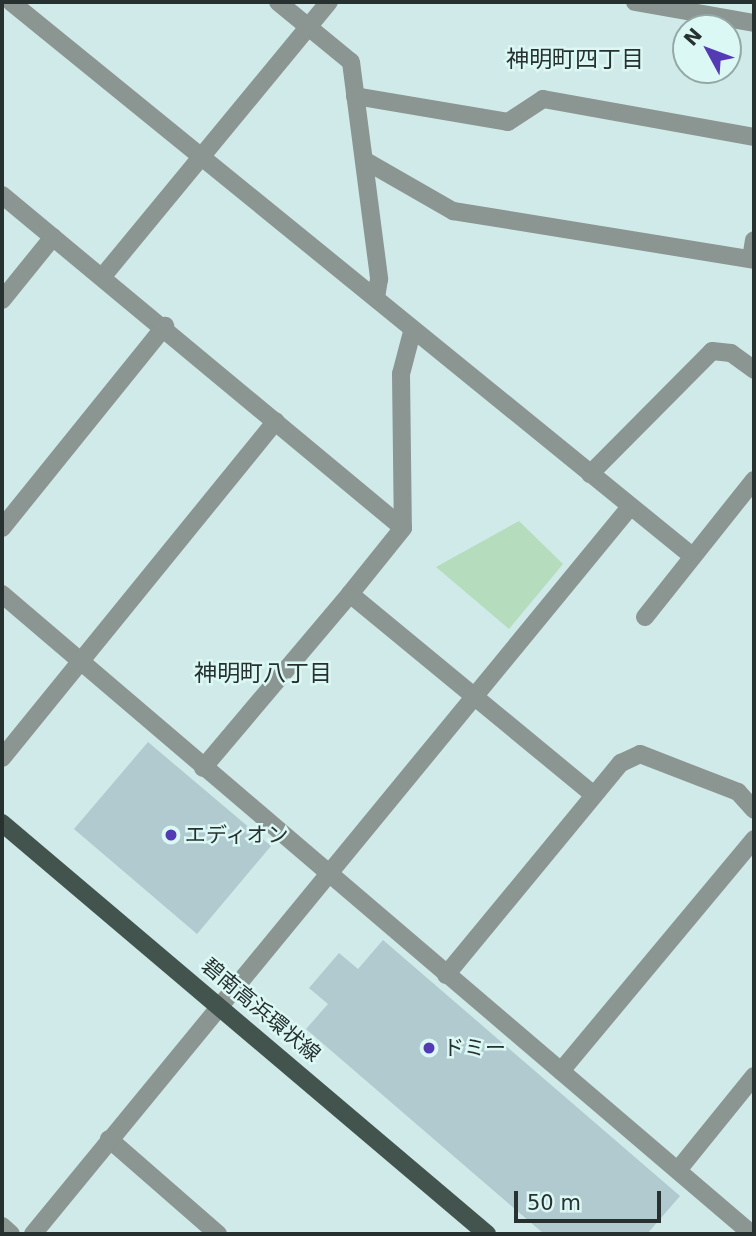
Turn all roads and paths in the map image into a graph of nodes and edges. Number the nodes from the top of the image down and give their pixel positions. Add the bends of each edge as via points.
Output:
1 (12, 2) edge
2 (278, 2) edge
3 (330, 2) edge
4 (635, 2) edge
5 (754, 23) edge
6 (309, 28) junction
7 (355, 96) junction
8 (754, 137) edge
9 (201, 156) junction
10 (364, 160) junction
11 (2, 195) edge
12 (53, 237) junction
13 (754, 240) edge
14 (752, 259) edge
15 (103, 276) junction
16 (376, 298) junction
17 (2, 300) edge
18 (165, 326) junction
19 (412, 331) junction
20 (754, 370) edge
21 (276, 421) junction
22 (590, 474) junction
23 (754, 480) edge
24 (630, 507) junction
25 (2, 528) edge
26 (403, 528) junction
27 (691, 555) junction
28 (2, 594) edge
29 (350, 594) junction
30 (645, 617) dead end
31 (83, 663) junction
32 (477, 696) junction
33 (2, 758) edge
34 (203, 768) junction
35 (593, 794) junction
36 (754, 810) edge
37 (2, 823) edge
38 (754, 839) edge
39 (327, 877) junction
40 (446, 975) junction
41 (221, 1004) junction
42 (561, 1072) junction
43 (754, 1076) edge
44 (110, 1139) junction
45 (678, 1170) junction
46 (2, 1226) edge
47 (11, 1234) edge
48 (33, 1234) edge
49 (218, 1234) edge
50 (487, 1234) edge
51 (752, 1234) edge

1 - 9 street
2 - 6 street
3 - 6 street
4 - 5 street
6 - 7 street via 351,62
6 - 9 street
7 - 8 street via 508,122 543,99
7 - 10 street
9 - 15 street
9 - 16 street
10 - 14 street via 453,211
10 - 16 street via 379,279
11 - 12 street
12 - 15 street
12 - 17 street
13 - 14 street
15 - 18 street
16 - 19 street
18 - 21 street
18 - 25 street
19 - 22 street
19 - 26 street via 401,374
20 - 22 street via 732,353 712,351
21 - 26 street
21 - 31 street
22 - 24 street
23 - 27 street
24 - 27 street
24 - 32 street
26 - 29 street
27 - 30 street
28 - 31 street
29 - 32 street
29 - 34 street
31 - 33 street
31 - 34 street
32 - 35 street
32 - 39 street
34 - 39 street
35 - 36 street via 621,763 640,754 738,792
35 - 40 street
37 - 41 main road, 碧南高浜環状線
38 - 42 street
39 - 40 street
39 - 41 street
40 - 42 street
41 - 44 street
41 - 50 main road, 碧南高浜環状線
42 - 45 street
43 - 45 street
44 - 48 street
44 - 49 street
45 - 51 street
46 - 47 street

